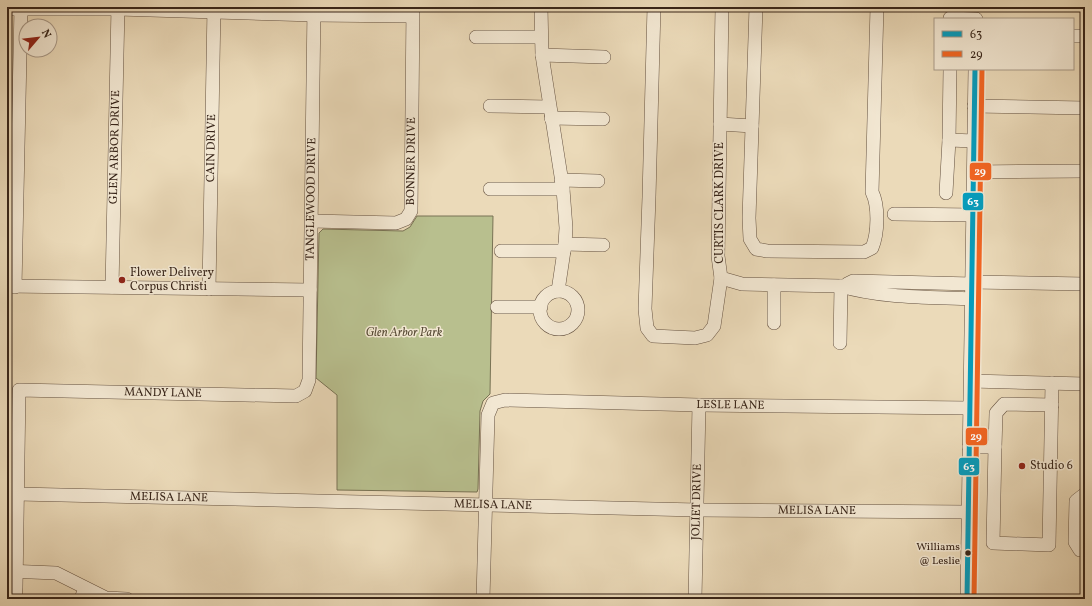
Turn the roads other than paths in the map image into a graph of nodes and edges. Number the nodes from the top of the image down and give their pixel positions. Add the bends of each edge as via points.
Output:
1 (541, 7) edge
2 (654, 7) edge
3 (722, 7) edge
4 (756, 7) edge
5 (877, 7) edge
6 (976, 7) edge
7 (20, 8) edge
8 (118, 8) edge
9 (7, 9) edge
10 (214, 10) edge
11 (314, 11) edge
12 (413, 12) edge
13 (951, 15) edge
14 (970, 18) edge
15 (976, 18) edge
16 (1074, 36) edge
17 (1085, 36) edge
18 (476, 37) dead end
19 (541, 37) junction
20 (542, 55) junction
21 (604, 57) dead end
22 (950, 70) edge
23 (975, 70) edge
24 (490, 106) dead end
25 (974, 106) junction
26 (1085, 108) edge
27 (550, 112) junction
28 (603, 119) dead end
29 (720, 124) junction
30 (752, 126) junction
31 (949, 140) junction
32 (974, 141) junction
33 (1085, 171) edge
34 (974, 172) junction
35 (598, 181) dead end
36 (562, 184) junction
37 (490, 189) dead end
38 (946, 193) dead end
39 (894, 214) dead end
40 (973, 215) junction
41 (312, 221) junction
42 (603, 245) dead end
43 (564, 248) junction
44 (501, 251) dead end
45 (721, 278) junction
46 (972, 283) junction
47 (1085, 284) edge
48 (774, 285) junction
49 (11, 286) edge
50 (841, 286) junction
51 (112, 287) junction
52 (209, 289) junction
53 (310, 290) junction
54 (558, 291) junction
55 (972, 300) junction
56 (497, 307) dead end
57 (540, 307) junction
58 (774, 323) dead end
59 (840, 343) dead end
60 (971, 381) junction
61 (1052, 383) junction
62 (1085, 384) edge
63 (305, 391) joint
64 (699, 405) junction
65 (1052, 405) junction
66 (970, 408) junction
67 (969, 447) junction
68 (995, 448) junction
69 (18, 494) junction
70 (1085, 494) edge
71 (485, 505) junction
72 (697, 510) junction
73 (968, 512) junction
74 (1085, 550) edge
75 (11, 571) edge
76 (83, 593) edge
77 (15, 599) edge
78 (127, 599) edge
79 (483, 599) edge
80 (694, 599) edge
81 (967, 599) edge

1 - 19 street
2 - 45 street via 645,309 647,328 653,336 695,338 708,335 714,326
3 - 29 street, CURTIS CLARK DRIVE
4 - 30 street
5 - 30 street via 872,192 876,200 876,238 872,248 864,252 756,249 750,240 749,225
6 - 15 street
7 - 8 street
7 - 9 street
7 - 49 street
8 - 10 street
8 - 51 street, GLEN ARBOR DRIVE
10 - 11 street
10 - 52 street, CAIN DRIVE
11 - 12 street
11 - 41 street, TANGLEWOOD DRIVE
12 - 41 street, BONNER DRIVE via 411,211 406,219 396,223
13 - 14 street
16 - 17 street
18 - 19 street
19 - 20 street
20 - 21 street
20 - 27 street
22 - 31 street
23 - 25 street
24 - 27 street
25 - 26 street
25 - 32 street
27 - 28 street
27 - 36 street
29 - 30 street
29 - 45 street, CURTIS CLARK DRIVE via 718,256
31 - 32 street
31 - 38 street
32 - 34 street
33 - 34 street
34 - 40 street
35 - 36 street
36 - 37 street
36 - 43 street via 566,228
39 - 40 street
40 - 46 street
41 - 53 street, TANGLEWOOD DRIVE
42 - 43 street
43 - 44 street
43 - 54 street
45 - 48 street, CURTIS CLARK DRIVE via 742,284
46 - 47 street, CURTIS CLARK DRIVE
46 - 50 street, CURTIS CLARK DRIVE via 853,281
46 - 55 street
48 - 50 street, CURTIS CLARK DRIVE
48 - 58 street
49 - 51 street
50 - 55 street, CURTIS CLARK DRIVE via 901,296
50 - 59 street
51 - 52 street
52 - 53 street
53 - 63 street, TANGLEWOOD DRIVE via 309,380
54 - 57 street via 548,294
54 - 57 street via 568,294 576,302 578,312 574,323 560,330 549,326 542,318
55 - 60 street
56 - 57 street
60 - 61 street
60 - 66 street
61 - 62 street
61 - 65 street
63 - 69 street, MANDY LANE via 296,396 19,390
64 - 66 street, LESLE LANE
64 - 71 street, LESLE LANE via 505,400 493,403 488,415
64 - 72 street, JOLIET DRIVE
65 - 68 street via 1004,404 996,413
65 - 68 street via 1049,545 993,543
66 - 67 street
67 - 68 street
67 - 73 street
69 - 71 street, MELISA LANE
69 - 75 street
70 - 74 street via 1076,501 1075,542 1080,550
71 - 72 street, MELISA LANE
71 - 79 street
72 - 73 street, MELISA LANE
72 - 80 street, JOLIET DRIVE
73 - 81 street
75 - 76 street via 56,573
75 - 77 street via 16,588
76 - 78 street

